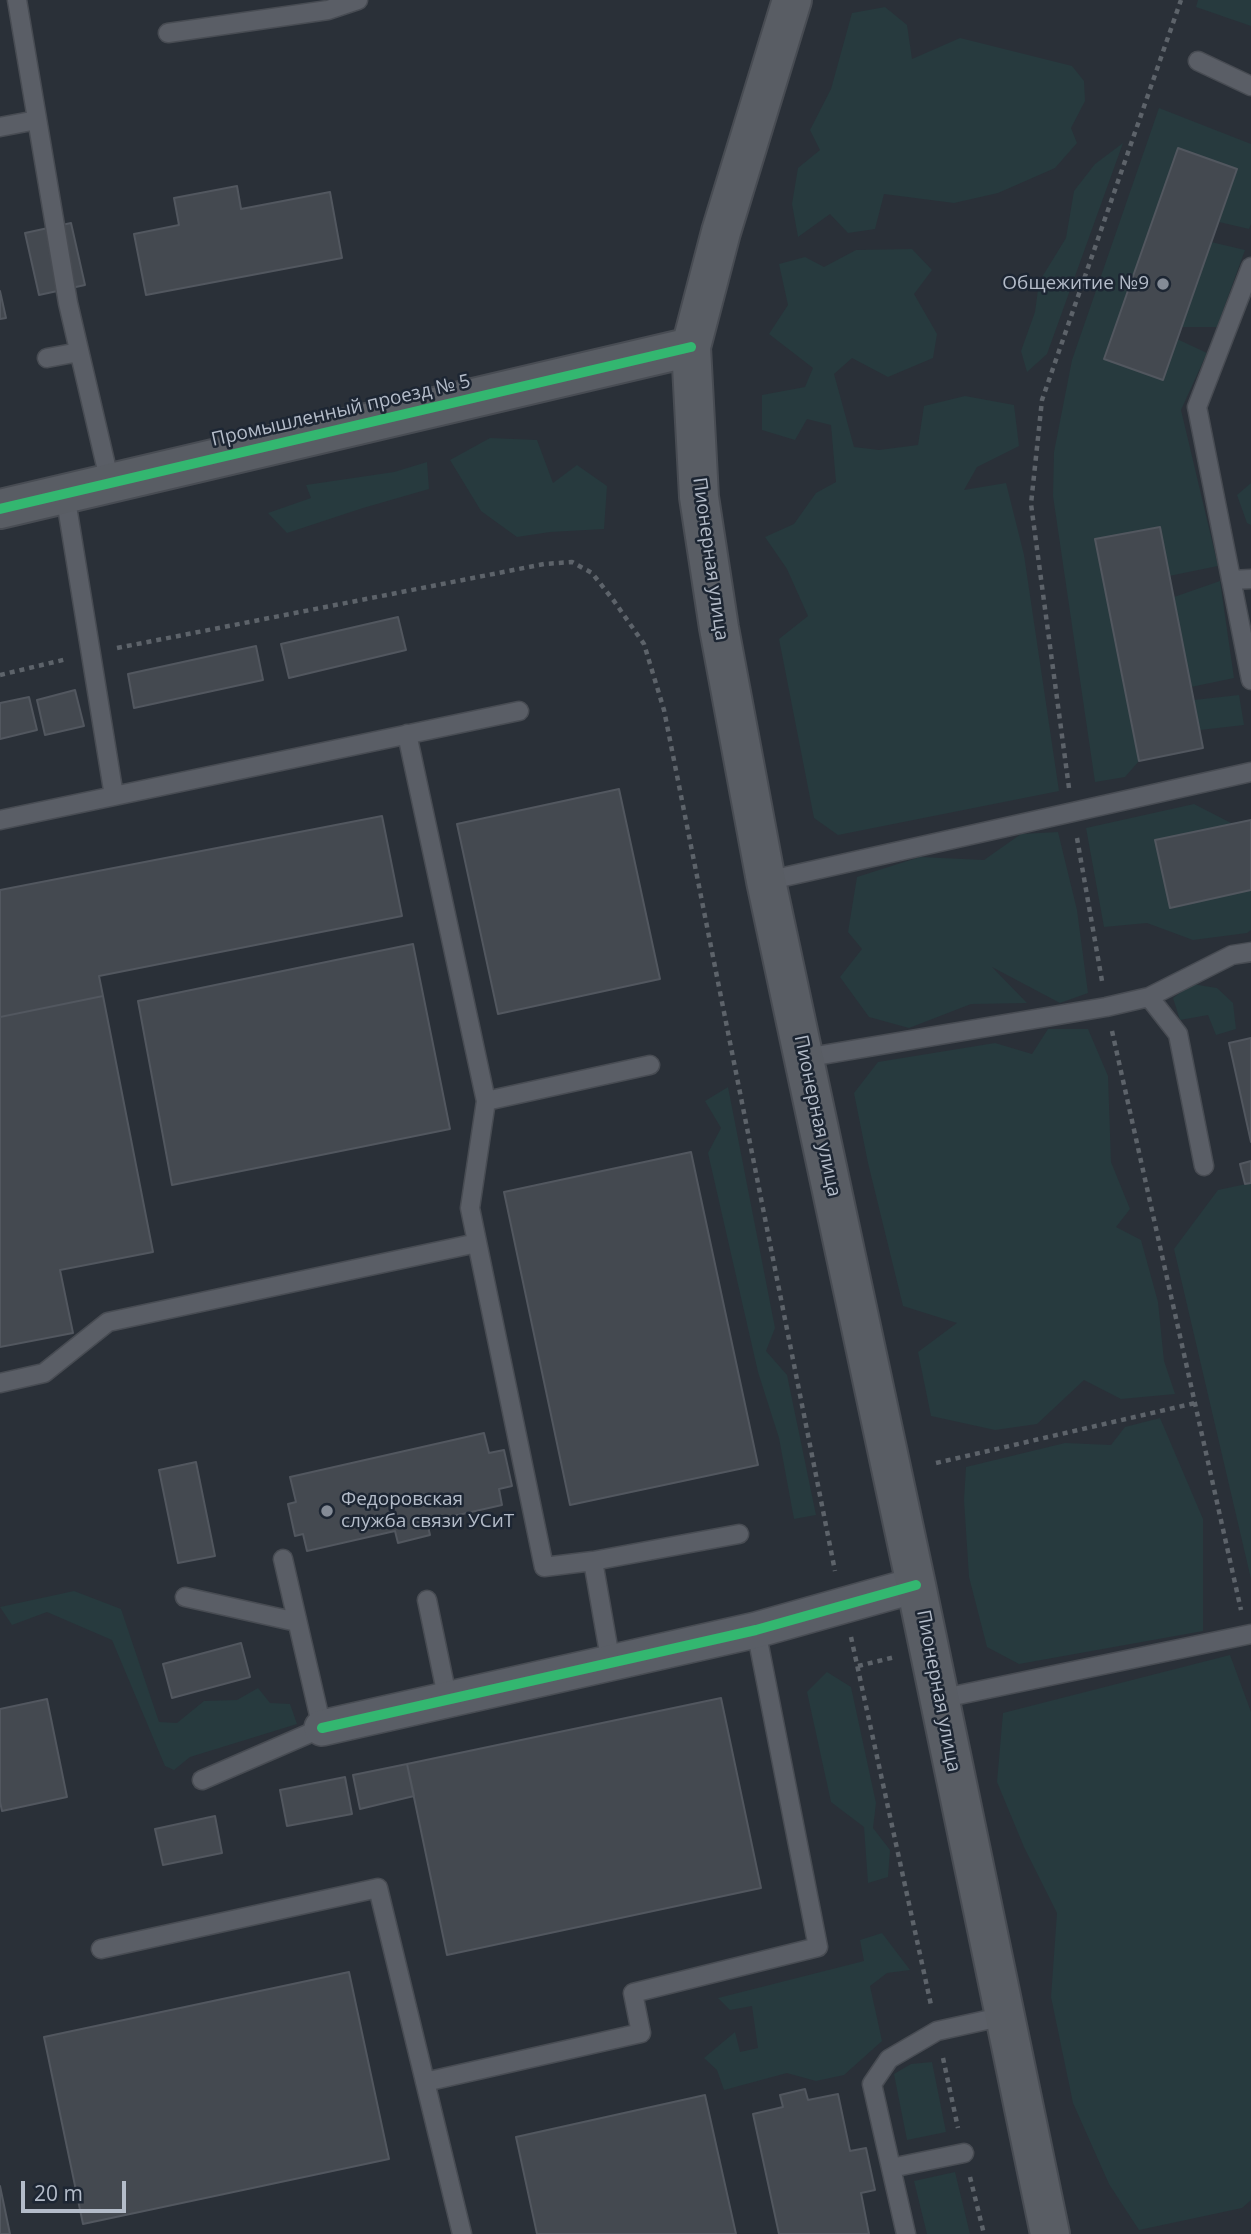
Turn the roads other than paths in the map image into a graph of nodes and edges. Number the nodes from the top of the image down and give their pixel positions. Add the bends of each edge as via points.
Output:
1 (17, 0) edge
2 (358, 0) edge
3 (792, 0) edge
4 (328, 5) edge
5 (167, 33) dead end
6 (1198, 61) dead end
7 (1251, 86) edge
8 (37, 120) junction
9 (0, 127) edge
10 (1251, 267) edge
11 (691, 347) junction
12 (79, 352) junction
13 (47, 358) dead end
14 (110, 483) junction
15 (65, 494) junction
16 (0, 509) edge
17 (1251, 579) edge
18 (1231, 580) junction
19 (1251, 680) edge
20 (519, 711) dead end
21 (407, 734) junction
22 (1251, 772) edge
23 (114, 796) junction
24 (0, 820) edge
25 (766, 881) junction
26 (1251, 952) edge
27 (1149, 997) junction
28 (804, 1058) junction
29 (650, 1065) dead end
30 (486, 1101) junction
31 (1204, 1166) dead end
32 (477, 1243) junction
33 (0, 1383) edge
34 (739, 1534) dead end
35 (283, 1559) dead end
36 (593, 1561) junction
37 (916, 1585) junction
38 (185, 1597) dead end
39 (427, 1600) dead end
40 (297, 1622) junction
41 (756, 1630) junction
42 (1251, 1634) edge
43 (611, 1664) junction
44 (939, 1699) junction
45 (448, 1701) junction
46 (323, 1728) junction
47 (202, 1780) dead end
48 (101, 1949) dead end
49 (1005, 2016) junction
50 (425, 2082) junction
51 (964, 2153) road end
52 (891, 2168) junction
53 (462, 2234) edge
54 (906, 2234) edge
55 (1050, 2234) edge

1 - 8 lane
2 - 4 lane
3 - 11 main road, Пионерная улица
4 - 5 lane
6 - 7 lane
8 - 9 lane
8 - 12 lane
10 - 18 lane via 1197,407
11 - 14 main road, Промышленный проезд № 5
11 - 25 main road, Пионерная улица via 699,497
12 - 13 lane
12 - 14 lane
14 - 15 main road, Промышленный проезд № 5
15 - 16 main road, Промышленный проезд № 5
15 - 23 lane
17 - 18 lane
18 - 19 lane
20 - 21 lane
21 - 23 lane
21 - 30 lane
22 - 25 lane
23 - 24 lane
25 - 28 main road, Пионерная улица
26 - 27 lane via 1232,955
27 - 28 lane
27 - 31 lane via 1178,1034
28 - 37 main road, Пионерная улица
29 - 30 lane
30 - 32 lane via 470,1208
32 - 33 lane via 108,1322 44,1373
32 - 36 lane via 544,1567
34 - 36 lane
35 - 40 lane
36 - 43 lane
37 - 41 street
37 - 44 main road, Пионерная улица
38 - 40 lane
39 - 45 lane
40 - 46 lane
41 - 43 street
41 - 50 lane via 818,1947 633,1993 641,2032
42 - 44 lane
43 - 45 street
44 - 49 main road, Пионерная улица
45 - 46 street
46 - 47 lane
48 - 50 lane via 378,1888
49 - 52 lane via 937,2031 889,2059 872,2084
49 - 55 main road, Пионерная улица
50 - 53 lane
51 - 52 lane
52 - 54 lane

